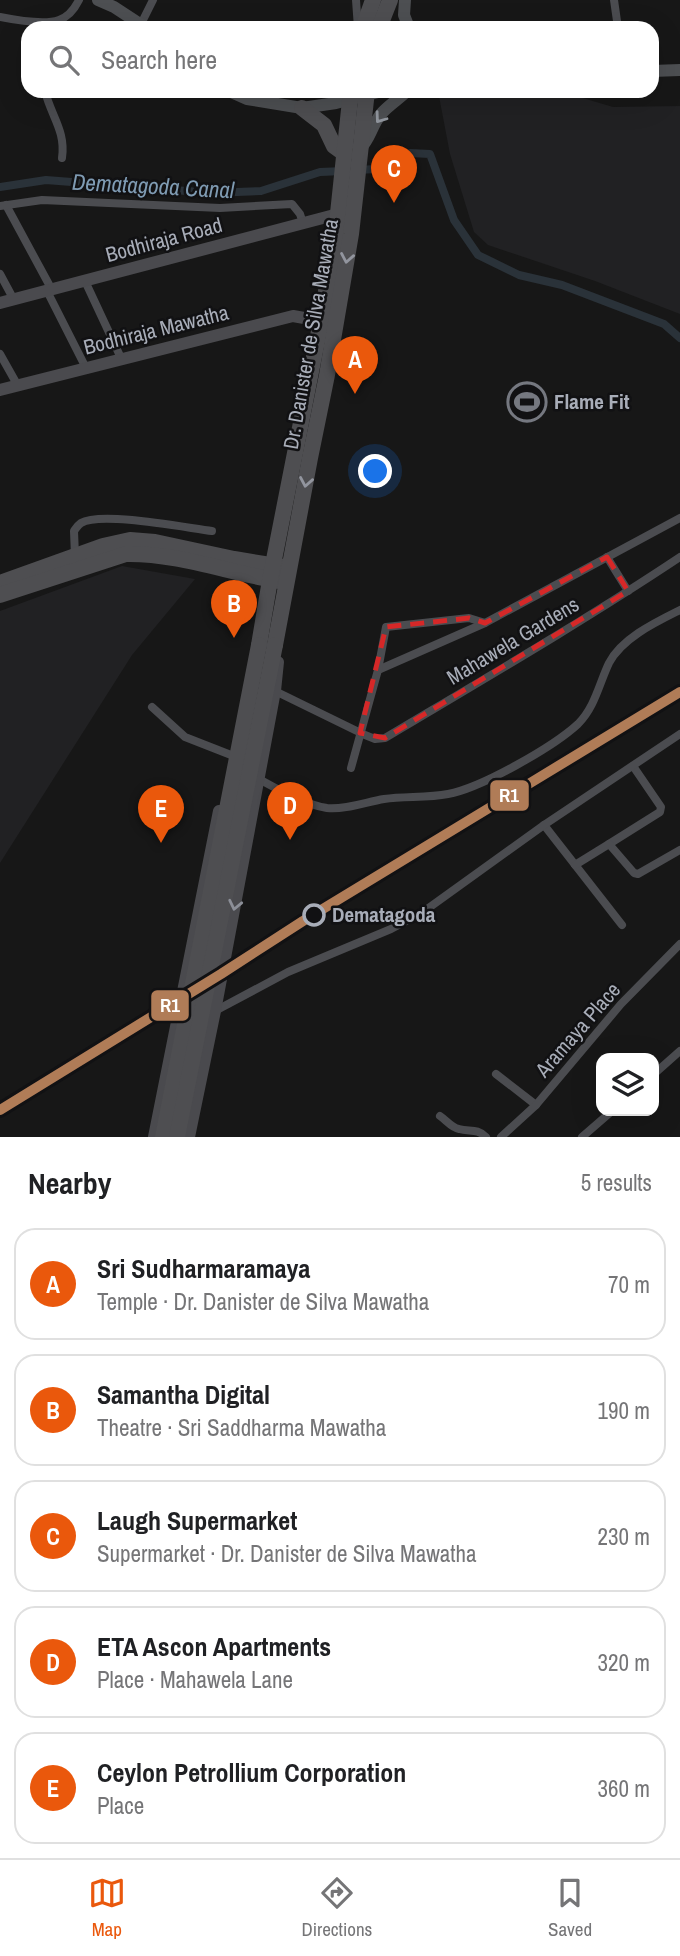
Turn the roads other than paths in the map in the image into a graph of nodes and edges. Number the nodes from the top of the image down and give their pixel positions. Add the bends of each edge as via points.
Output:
1 (79, 0) edge
2 (98, 0) edge
3 (153, 0) edge
4 (356, 0) edge
5 (390, 0) edge
6 (405, 0) edge
7 (614, 0) edge
8 (366, 14) edge
9 (0, 17) edge
10 (43, 21) edge
11 (62, 21) edge
12 (135, 21) edge
13 (145, 21) edge
14 (382, 21) edge
15 (405, 21) edge
16 (617, 21) edge
17 (680, 70) edge
18 (659, 71) edge
19 (47, 98) edge
20 (245, 98) edge
21 (347, 98) edge
22 (358, 98) edge
23 (399, 98) edge
24 (302, 108) junction
25 (352, 155) junction
26 (62, 158) dead end
27 (349, 189) junction
28 (3, 205) edge
29 (338, 214) junction
30 (303, 223) junction
31 (0, 274) edge
32 (85, 281) junction
33 (50, 290) junction
34 (14, 299) junction
35 (0, 303) edge
36 (321, 321) junction
37 (0, 354) edge
38 (121, 358) junction
39 (86, 368) junction
40 (18, 386) junction
41 (0, 390) edge
42 (680, 518) edge
43 (212, 531) dead end
44 (75, 556) junction
45 (607, 557) junction
46 (680, 557) edge
47 (280, 578) junction
48 (0, 583) edge
49 (628, 591) junction
50 (0, 595) edge
51 (267, 599) junction
52 (680, 610) edge
53 (485, 623) junction
54 (267, 645) junction
55 (378, 670) junction
56 (275, 691) junction
57 (152, 707) dead end
58 (360, 733) junction
59 (678, 738) edge
60 (231, 755) junction
61 (633, 766) junction
62 (351, 768) dead end
63 (258, 779) junction
64 (544, 825) junction
65 (609, 844) junction
66 (680, 850) edge
67 (575, 865) junction
68 (207, 866) junction
69 (241, 875) junction
70 (622, 925) dead end
71 (680, 944) edge
72 (215, 1011) junction
73 (680, 1051) edge
74 (659, 1070) edge
75 (496, 1074) dead end
76 (536, 1105) junction
77 (158, 1116) junction
78 (440, 1116) dead end
79 (606, 1116) edge
80 (190, 1132) edge
81 (154, 1137) edge
82 (163, 1137) edge
83 (177, 1137) edge
84 (486, 1137) edge
85 (501, 1137) edge
86 (582, 1137) edge

1 - 11 street
2 - 12 main road
3 - 13 street
4 - 8 street
5 - 14 highway
6 - 15 main road
7 - 16 street
9 - 10 street
17 - 18 main road
19 - 26 street via 62,135
20 - 24 main road
21 - 24 main road
22 - 25 highway, Dr. Danister de Silva Mawatha
23 -> 25 main road
24 - 25 highway via 324,125 334,146
25 - 27 highway, Dr. Danister de Silva Mawatha
27 - 29 highway, Dr. Danister de Silva Mawatha
27 -> 47 highway, Dr. Danister de Silva Mawatha via 351,234 327,375
28 - 30 street via 42,200 220,208 292,204
28 - 33 street
29 - 30 main road, Bodhiraja Road
29 - 36 highway, Dr. Danister de Silva Mawatha
30 - 32 main road, Bodhiraja Road
31 - 34 street
32 - 33 main road, Bodhiraja Road
32 - 38 street
33 - 34 main road, Bodhiraja Road
33 - 39 street
34 - 35 main road, Bodhiraja Road
36 - 38 main road, Bodhiraja Mawatha via 293,316
36 - 47 highway, Dr. Danister de Silva Mawatha
37 - 40 street
38 - 39 main road, Bodhiraja Mawatha
39 - 40 main road, Bodhiraja Mawatha
40 - 41 main road, Bodhiraja Mawatha
42 - 45 street, Mahawela Gardens
43 - 44 street via 131,520 88,520 75,531
44 - 47 highway via 136,540
44 - 48 highway
45 - 49 street
45 - 53 street, Mahawela Gardens
46 - 49 street, Mahawela Gardens
47 - 50 highway via 126,554
47 - 51 highway
47 - 54 highway
47 - 56 main road
49 - 58 street, Mahawela Gardens via 385,738 375,740
51 - 54 highway
51 - 60 main road
52 - 63 street via 649,625 617,651 590,709 578,723 553,744 470,787 449,794 328,808
53 - 55 street, Mahawela Gardens
53 - 55 street, Mahawela Gardens via 469,618 386,627
54 - 82 highway, bridge
54 - 83 highway, bridge
55 - 58 street, Mahawela Gardens
56 - 58 street, Mahawela Gardens
56 - 63 main road
57 - 60 street via 185,737
58 - 62 street
59 - 61 street
60 - 68 main road
61 - 64 street
61 - 65 street via 660,812
63 - 69 main road
64 - 67 street
64 - 72 street via 423,912 288,972
65 - 66 street via 638,874
65 - 67 street
67 - 70 street
68 - 69 main road via 217,881
68 - 77 main road
69 -> 72 main road
71 - 76 street, Aramaya Place via 621,1004
72 - 80 main road
73 - 74 street
75 - 76 street
76 - 85 street, Aramaya Place
77 - 80 main road via 169,1102 179,1102 186,1109
77 - 81 main road
78 - 84 street via 456,1128 475,1130
79 - 86 street

